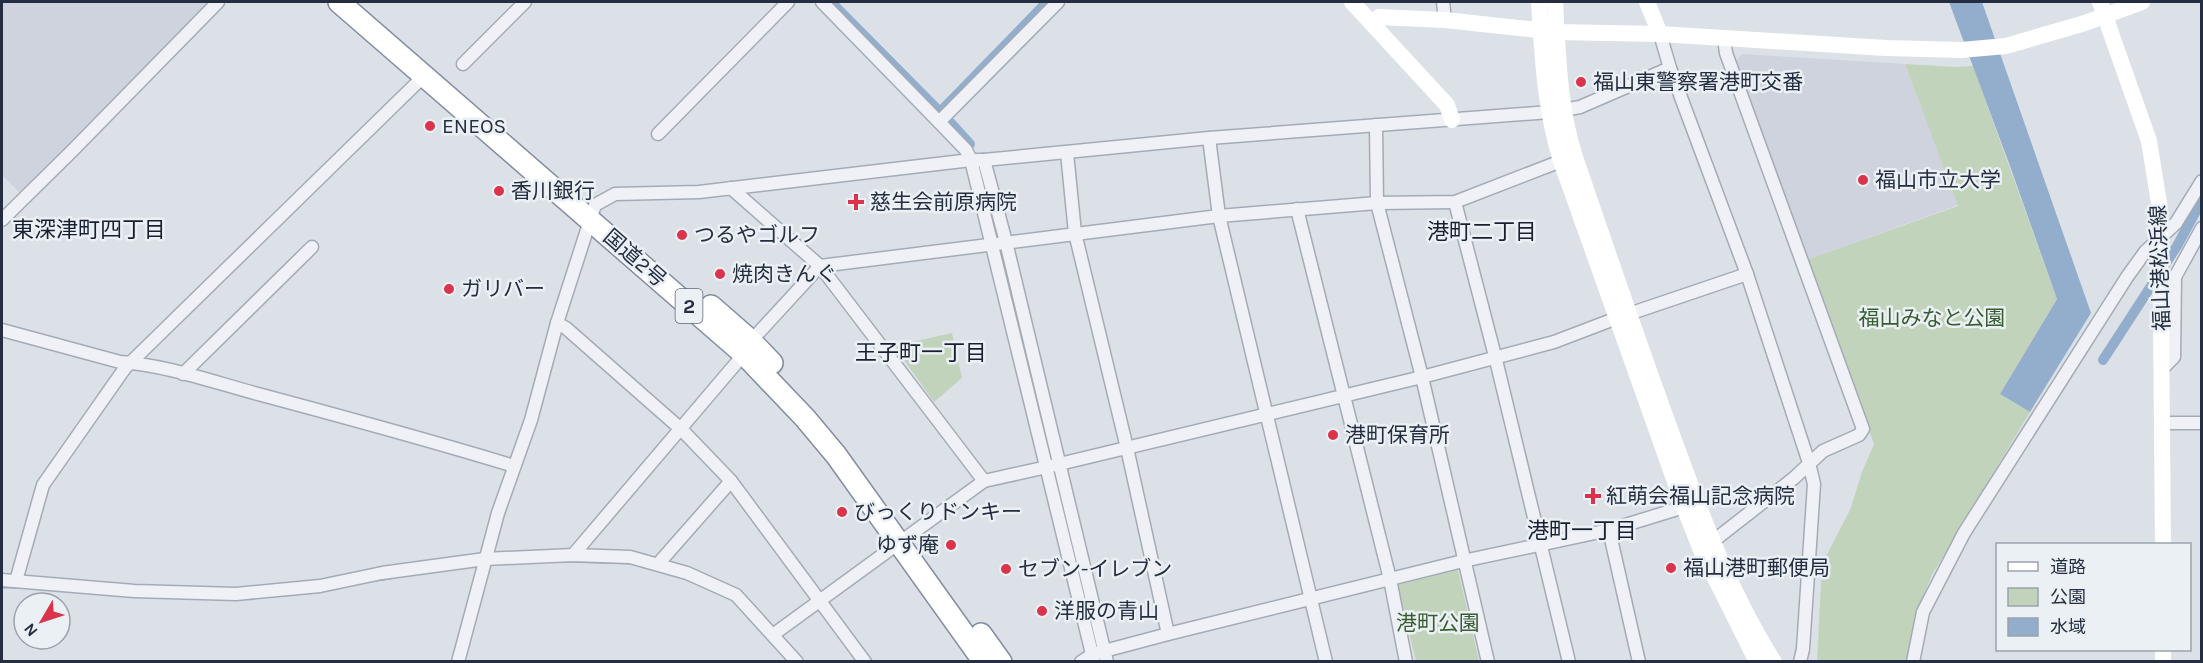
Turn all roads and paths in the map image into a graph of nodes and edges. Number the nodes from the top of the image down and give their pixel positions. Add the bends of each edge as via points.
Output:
1 (218, 2) edge
2 (339, 2) edge
3 (359, 2) edge
4 (525, 2) edge
5 (788, 2) edge
6 (822, 2) edge
7 (1058, 2) edge
8 (1352, 2) edge
9 (1443, 2) edge
10 (1539, 2) edge
11 (1555, 2) edge
12 (1647, 2) edge
13 (2142, 2) edge
14 (2102, 8) edge
15 (1444, 20) junction
16 (1372, 22) junction
17 (1549, 31) junction
18 (1660, 34) junction
19 (1724, 38) junction
20 (463, 64) dead end
21 (1670, 68) junction
22 (425, 75) junction
23 (1556, 111) junction
24 (1452, 120) junction
25 (939, 122) junction
26 (1376, 125) junction
27 (658, 134) dead end
28 (1209, 138) junction
29 (1067, 153) junction
30 (978, 160) junction
31 (1561, 161) junction
32 (2202, 181) edge
33 (731, 188) junction
34 (1455, 202) junction
35 (1377, 203) junction
36 (1297, 208) junction
37 (593, 212) junction
38 (1219, 216) junction
39 (2, 220) edge
40 (2202, 228) edge
41 (1076, 233) junction
42 (2160, 237) junction
43 (1000, 243) junction
44 (312, 248) dead end
45 (820, 266) junction
46 (1747, 274) junction
47 (1622, 316) junction
48 (557, 323) junction
49 (2, 330) edge
50 (748, 347) junction
51 (1495, 356) junction
52 (130, 363) junction
53 (2163, 368) junction
54 (183, 374) junction
55 (1422, 377) junction
56 (1343, 396) junction
57 (1265, 414) junction
58 (2163, 423) junction
59 (2202, 423) edge
60 (682, 429) junction
61 (1127, 448) junction
62 (1809, 463) junction
63 (514, 466) junction
64 (1054, 466) junction
65 (731, 481) junction
66 (984, 481) junction
67 (1683, 507) junction
68 (1609, 530) junction
69 (903, 540) junction
70 (1712, 542) junction
71 (2163, 543) edge
72 (1541, 546) junction
73 (573, 555) junction
74 (485, 560) junction
75 (1463, 561) junction
76 (658, 564) junction
77 (1390, 579) junction
78 (2, 580) edge
79 (16, 581) junction
80 (1311, 598) junction
81 (820, 600) junction
82 (774, 634) junction
83 (1168, 634) junction
84 (1100, 655) edge
85 (1755, 661) edge
86 (458, 662) edge
87 (797, 662) edge
88 (864, 662) edge
89 (984, 662) edge
90 (1001, 662) edge
91 (1081, 662) edge
92 (1326, 662) edge
93 (1406, 662) edge
94 (1488, 662) edge
95 (1569, 662) edge
96 (1639, 662) edge
97 (1774, 662) edge
98 (1800, 662) edge
99 (1913, 662) edge

1 - 39 street
2 - 22 highway, 国道2号 / 2
3 - 37 highway, 国道2号 / 2
4 - 20 street
5 - 27 street
6 - 25 street
7 - 25 street
8 - 16 street
9 - 15 street
10 - 17 street
11 - 17 street
12 - 18 street
13 - 14 street
14 - 19 street via 2085,23 2007,46 1961,50
14 - 42 street, 福山港松浜線 via 2149,141 2160,209
15 - 16 street via 1379,17
15 - 17 street
16 - 24 street via 1447,105
17 - 18 street
17 - 23 street
18 - 19 street
18 - 21 street
19 - 62 street via 1863,429
21 - 23 street via 1580,107
21 - 46 street
22 - 37 highway, 国道2号 / 2
22 - 52 street
23 - 24 street
23 - 31 street via 1554,138
23 - 47 street via 1567,134
24 - 26 street
25 - 30 street
26 - 28 street
26 - 35 street
28 - 29 street
28 - 38 street
29 - 30 street
29 - 41 street
30 - 33 street
30 - 43 street
31 - 34 street
31 - 47 street
32 - 42 street via 2176,223
33 - 37 street via 615,194
33 - 45 street
34 - 35 street
34 - 51 street
35 - 36 street
35 - 55 street
36 - 38 street
36 - 56 street
37 - 48 street
37 - 50 highway, 国道2号 / 2
38 - 41 street
38 - 57 street
40 - 53 street via 2175,276 2174,357
41 - 43 street
41 - 61 street
42 - 53 street, 福山港松浜線
42 - 99 street via 2127,277 1964,533 1923,612
43 - 45 street
43 - 64 street
44 - 54 street
45 - 50 street
45 - 66 street
46 - 47 street
46 - 62 street
47 - 51 street via 1554,342
47 - 67 street
47 - 70 street
48 - 60 street
48 - 63 street via 531,420
49 - 52 street
50 - 60 street
50 - 69 highway, 国道2号 / 2 via 819,413 849,450
51 - 55 street
51 - 72 street
52 - 54 street
52 - 79 street via 43,485
53 - 58 street, 福山港松浜線
54 - 63 street
55 - 56 street
55 - 75 street
56 - 57 street
56 - 77 street
57 - 61 street
57 - 80 street
58 - 59 street
58 - 71 street, 福山港松浜線
60 - 65 street
60 - 73 street
61 - 64 street
61 - 83 street
62 - 70 street
62 - 98 street via 1814,484
63 - 74 street
64 - 66 street
64 - 84 street
65 - 76 street
65 - 81 street
66 - 69 street
67 - 68 street
67 - 85 street
68 - 72 street
68 - 96 street
69 - 81 street
69 - 89 highway, 国道2号 / 2
69 - 90 highway, 国道2号 / 2
70 - 97 street
72 - 75 street
72 - 95 street
73 - 74 street
73 - 76 street via 630,557
74 - 79 street via 382,573 320,586 236,594 134,591
74 - 86 street
75 - 77 street
75 - 94 street
76 - 82 street via 736,595
77 - 80 street
77 - 93 street
78 - 79 street
80 - 83 street
80 - 92 street
81 - 82 street
81 - 88 street
82 - 87 street
83 - 84 street
84 - 91 street

